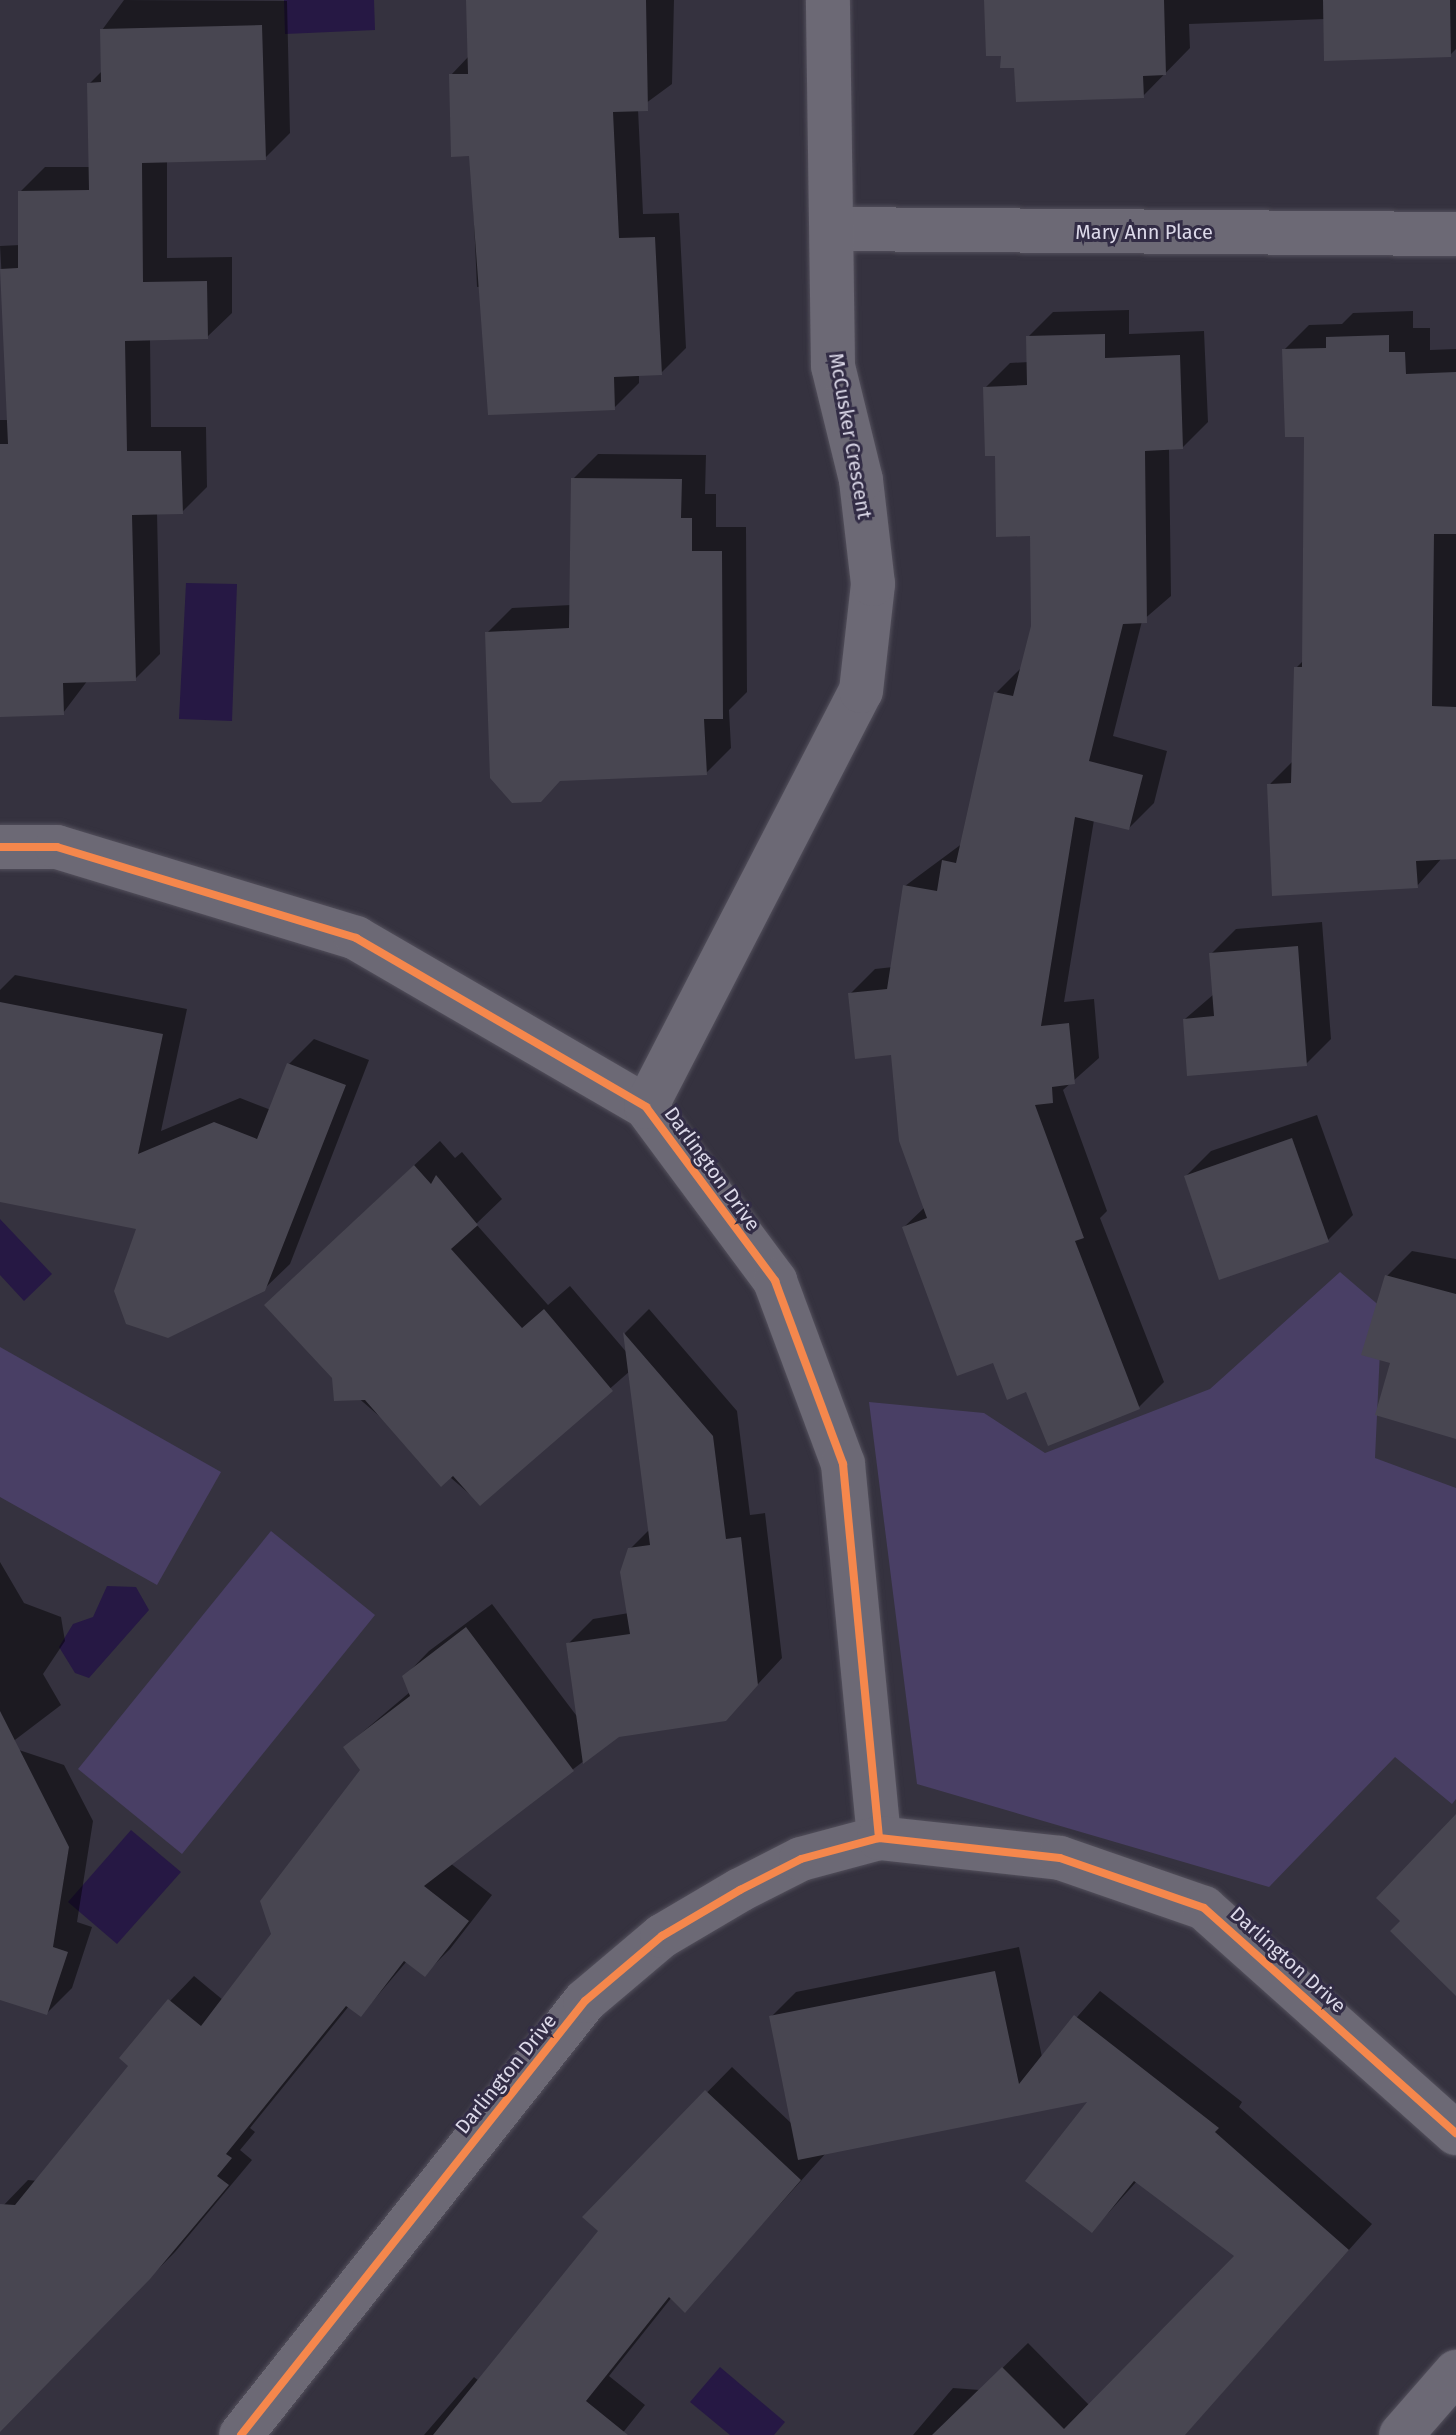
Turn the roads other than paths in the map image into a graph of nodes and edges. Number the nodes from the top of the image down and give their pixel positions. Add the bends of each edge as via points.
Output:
1 (828, 0) edge
2 (832, 229) junction
3 (1456, 234) edge
4 (0, 847) edge
5 (646, 1107) junction
6 (879, 1838) junction
7 (1456, 2133) edge
8 (1456, 2372) edge
9 (241, 2435) edge
10 (1401, 2435) edge

1 - 2 street, McCusker Crescent
2 - 3 street, Mary Ann Place
2 - 5 street, McCusker Crescent via 833,366 861,480 873,584 861,691
4 - 5 street, Darlington Drive via 57,847 356,938
5 - 6 street, Darlington Drive via 775,1281 843,1464
6 - 7 street, Darlington Drive via 1060,1858 1204,1908
6 - 9 street, Darlington Drive via 801,1859 740,1890 662,1936 585,2001
8 - 10 street

